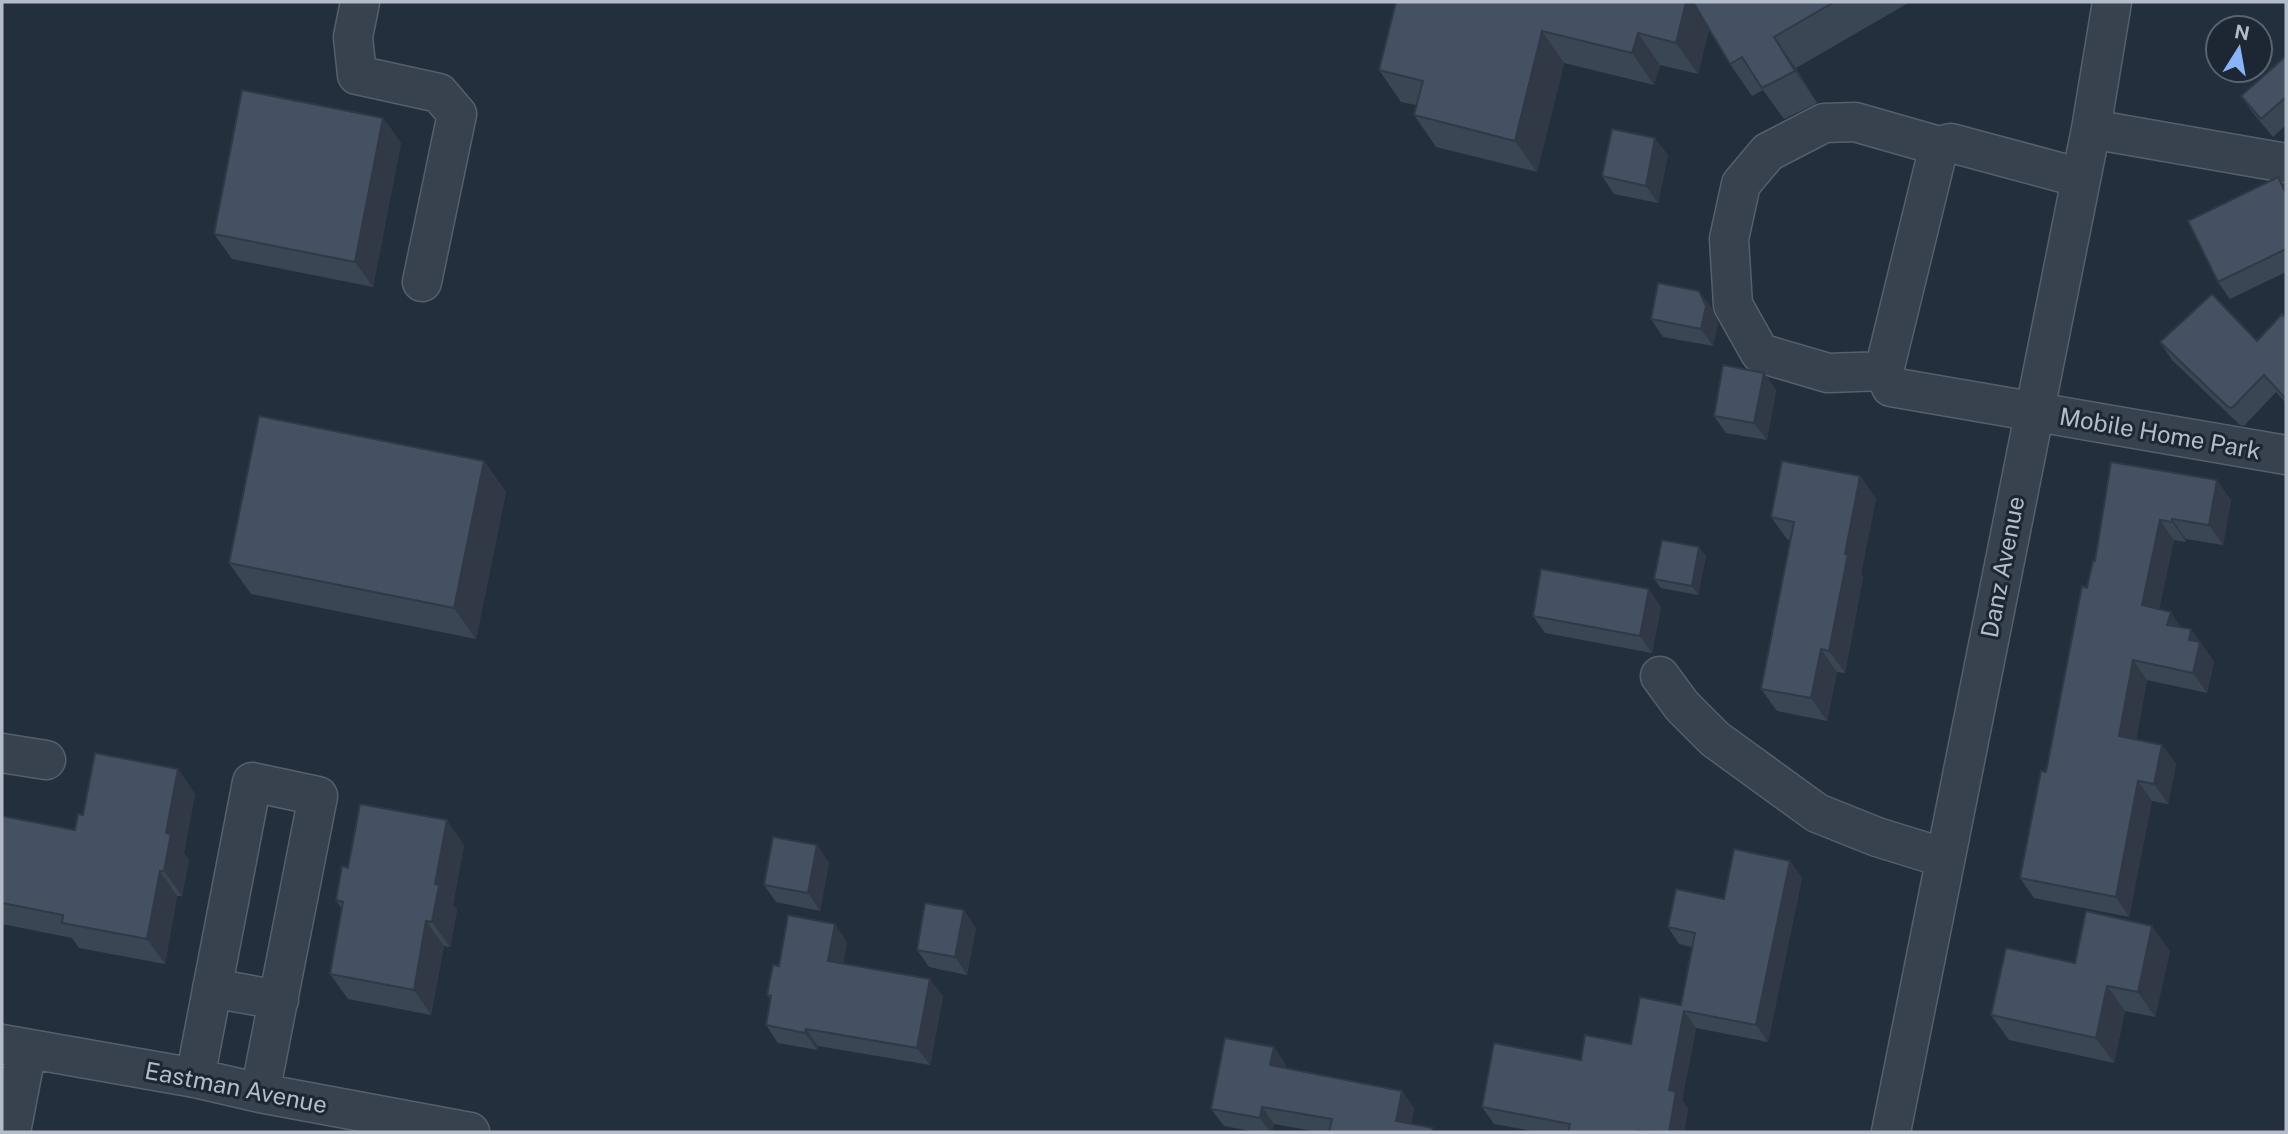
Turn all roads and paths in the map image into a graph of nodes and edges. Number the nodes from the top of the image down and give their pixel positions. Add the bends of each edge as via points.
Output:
1 (360, 2) edge
2 (2112, 2) edge
3 (2091, 129) junction
4 (1939, 146) junction
5 (2286, 163) edge
6 (2081, 178) junction
7 (422, 282) dead end
8 (1884, 370) junction
9 (2034, 412) junction
10 (2286, 455) edge
11 (1660, 676) dead end
12 (2, 753) edge
13 (46, 760) dead end
14 (1945, 858) junction
15 (212, 988) junction
16 (279, 1000) junction
17 (15, 1046) edge
18 (195, 1079) junction
19 (261, 1093) junction
20 (11, 1132) edge
21 (470, 1132) edge
22 (1891, 1132) edge

1 - 7 street via 353,37 357,75 439,93 457,114
2 - 3 street, Danz Avenue
3 - 5 street
3 - 6 street, Danz Avenue
4 - 6 street via 1951,143
4 - 8 street
4 - 8 street via 1855,122 1824,123 1768,152 1741,184 1729,239 1732,305 1760,354 1828,373
6 - 9 street, Danz Avenue
8 - 9 street, Mobile Home Park via 1891,387
9 - 10 street, Mobile Home Park
9 - 14 street, Danz Avenue
11 - 14 street via 1716,739 1817,813 1877,838
12 - 13 street
14 - 22 street, Danz Avenue
15 - 16 street
15 - 16 street via 252,782 318,796
15 - 18 street
16 - 19 street
17 - 18 street, Eastman Avenue
17 - 20 street
18 - 19 street, Eastman Avenue
19 - 21 street, Eastman Avenue

